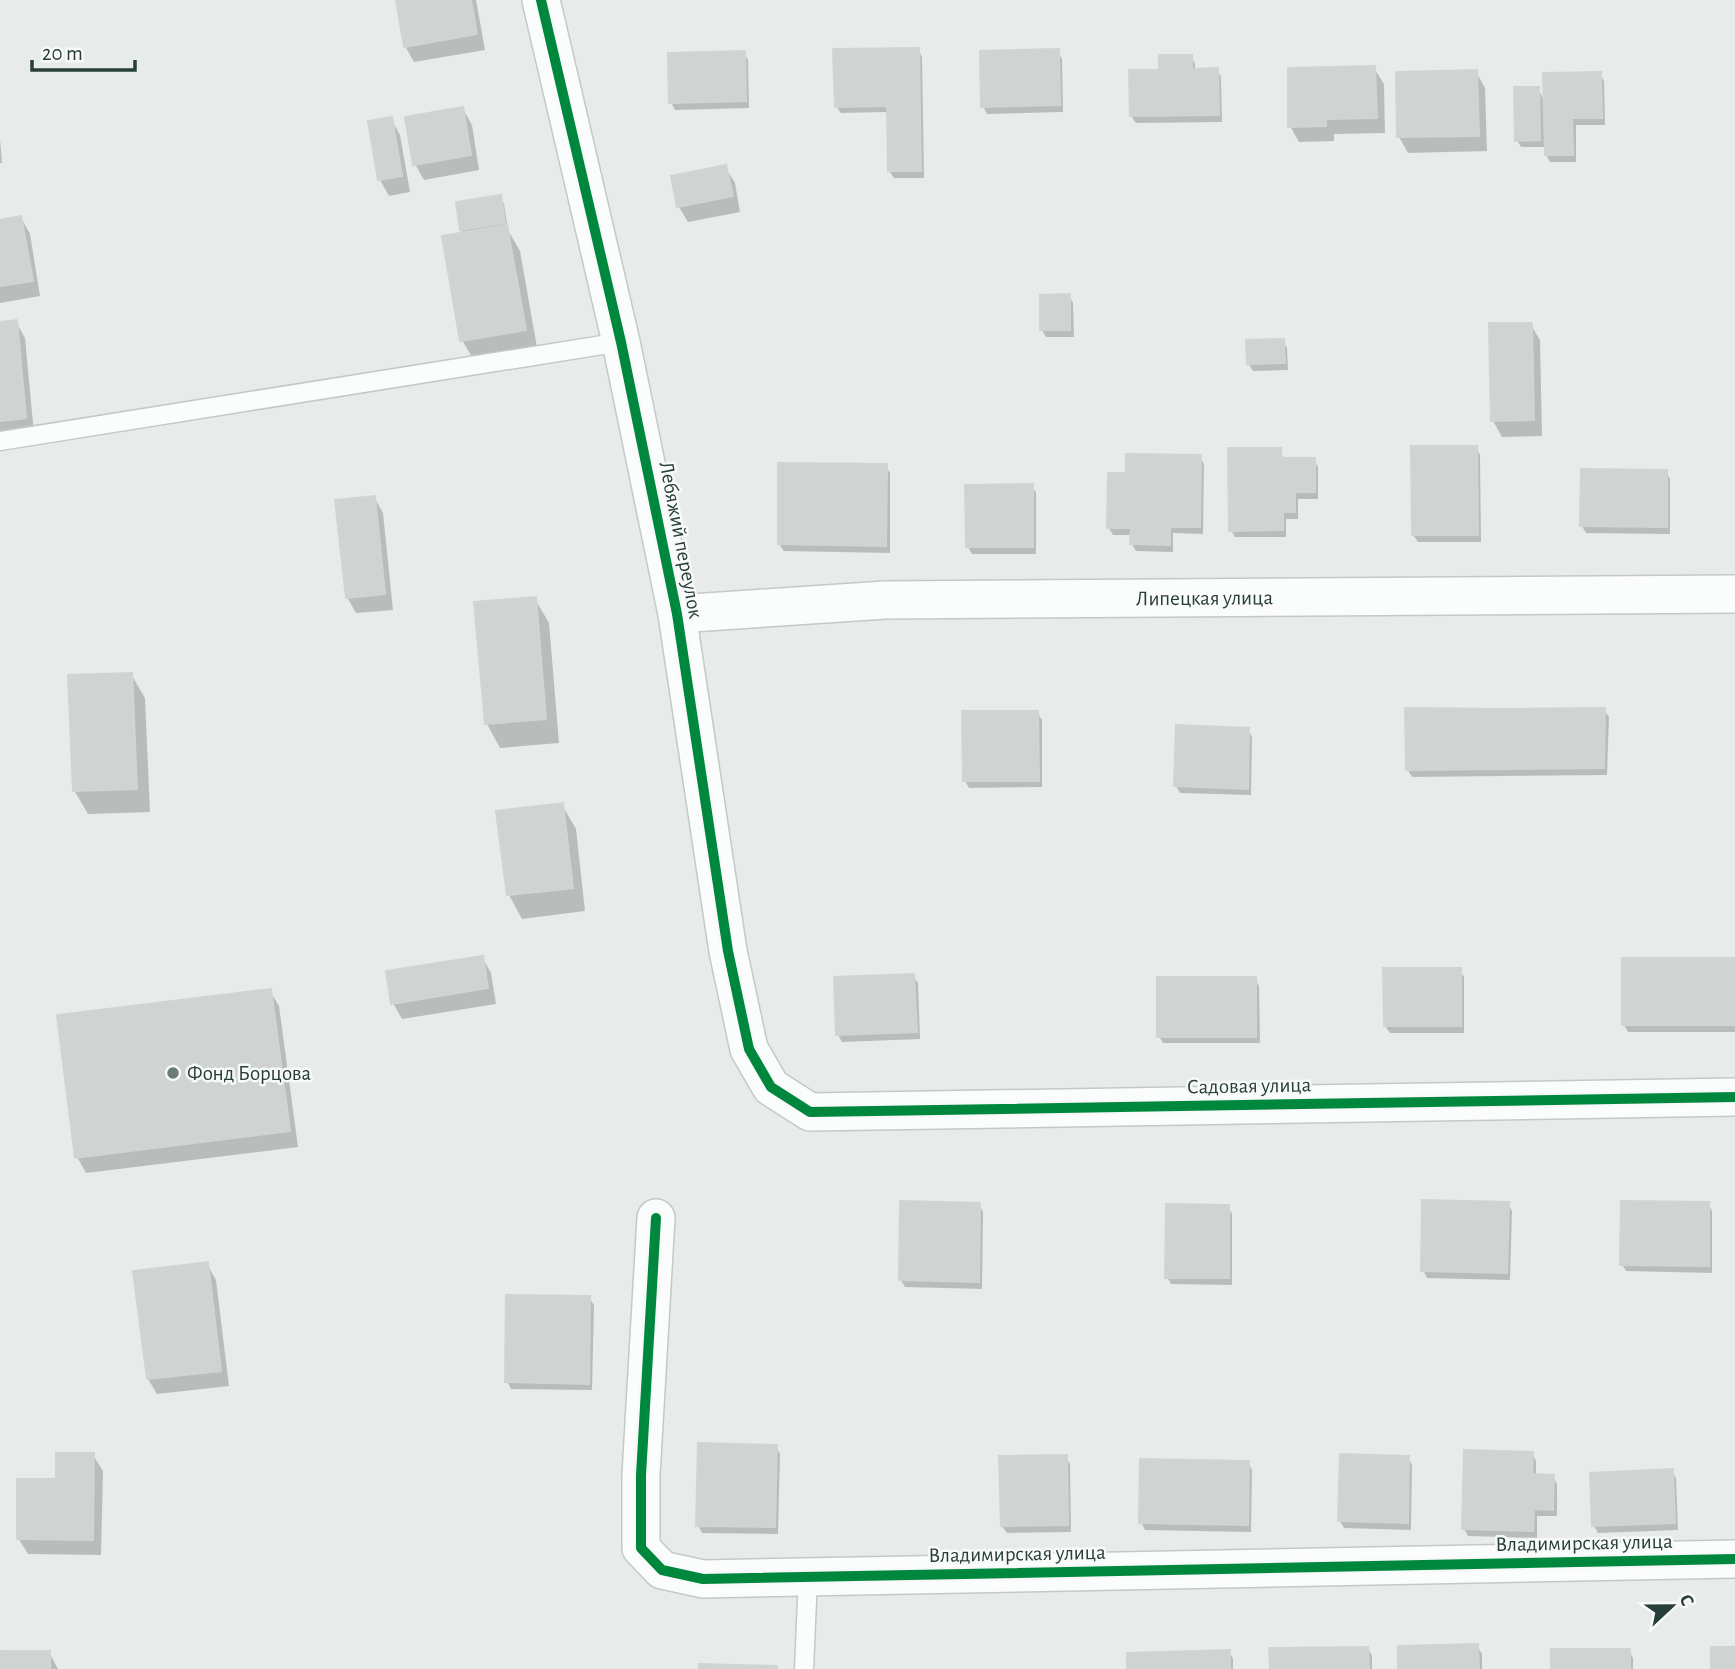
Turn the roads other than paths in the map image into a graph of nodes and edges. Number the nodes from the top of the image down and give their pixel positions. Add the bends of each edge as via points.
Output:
1 (541, 0) edge
2 (621, 342) junction
3 (0, 441) edge
4 (1735, 594) edge
5 (677, 614) junction
6 (771, 1087) joint
7 (1735, 1097) edge
8 (656, 1218) dead end
9 (1735, 1559) edge
10 (808, 1577) junction
11 (804, 1669) edge

1 - 2 street, Лебяжий переулок
2 - 3 lane
2 - 5 street, Лебяжий переулок
4 - 5 street, Липецкая улица via 885,600
5 - 6 street, Лебяжий переулок via 728,951 749,1049
6 - 7 street, Садовая улица via 810,1112
8 - 10 street, Владимирская улица via 641,1548 662,1570 704,1579
9 - 10 street, Владимирская улица
10 - 11 lane

